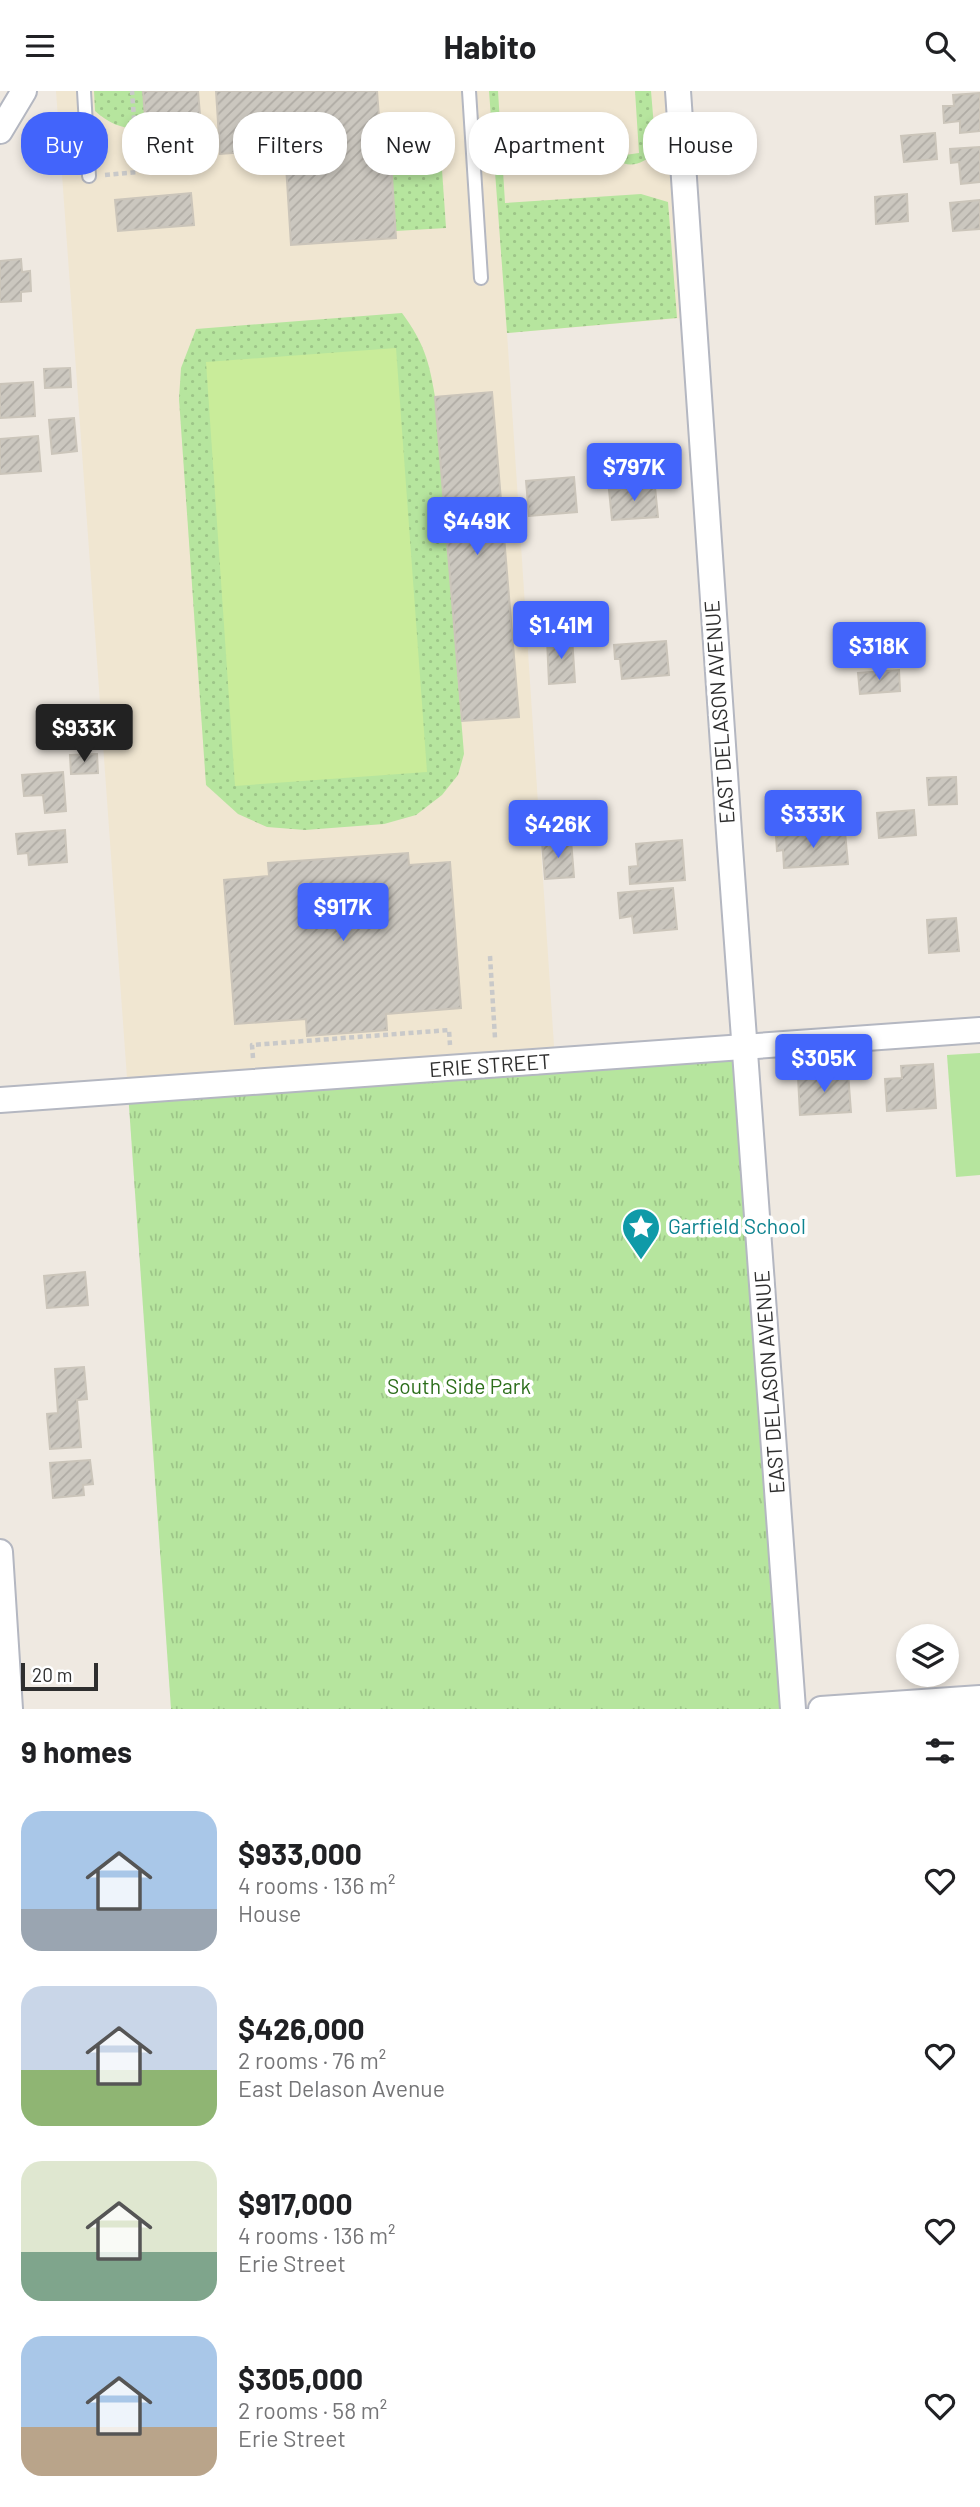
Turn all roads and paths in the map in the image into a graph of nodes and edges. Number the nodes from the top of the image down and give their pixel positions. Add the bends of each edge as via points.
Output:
1 (24, 91) edge
2 (84, 91) edge
3 (132, 91) edge
4 (469, 91) edge
5 (678, 91) edge
6 (0, 131) edge
7 (89, 176) joint
8 (481, 278) dead end
9 (490, 956) dead end
10 (980, 1030) edge
11 (495, 1038) dead end
12 (745, 1048) junction
13 (0, 1100) edge
14 (0, 1552) edge
15 (980, 1698) edge
16 (10, 1709) edge
17 (793, 1709) edge
18 (821, 1709) edge

1 - 6 street
2 - 7 lane
3 - 7 path via 138,173
4 - 8 lane
5 - 12 street, EAST DELASON AVENUE
9 - 11 path
10 - 12 street, ERIE STREET
12 - 13 street, ERIE STREET
12 - 17 street, EAST DELASON AVENUE
14 - 16 street
15 - 18 street

